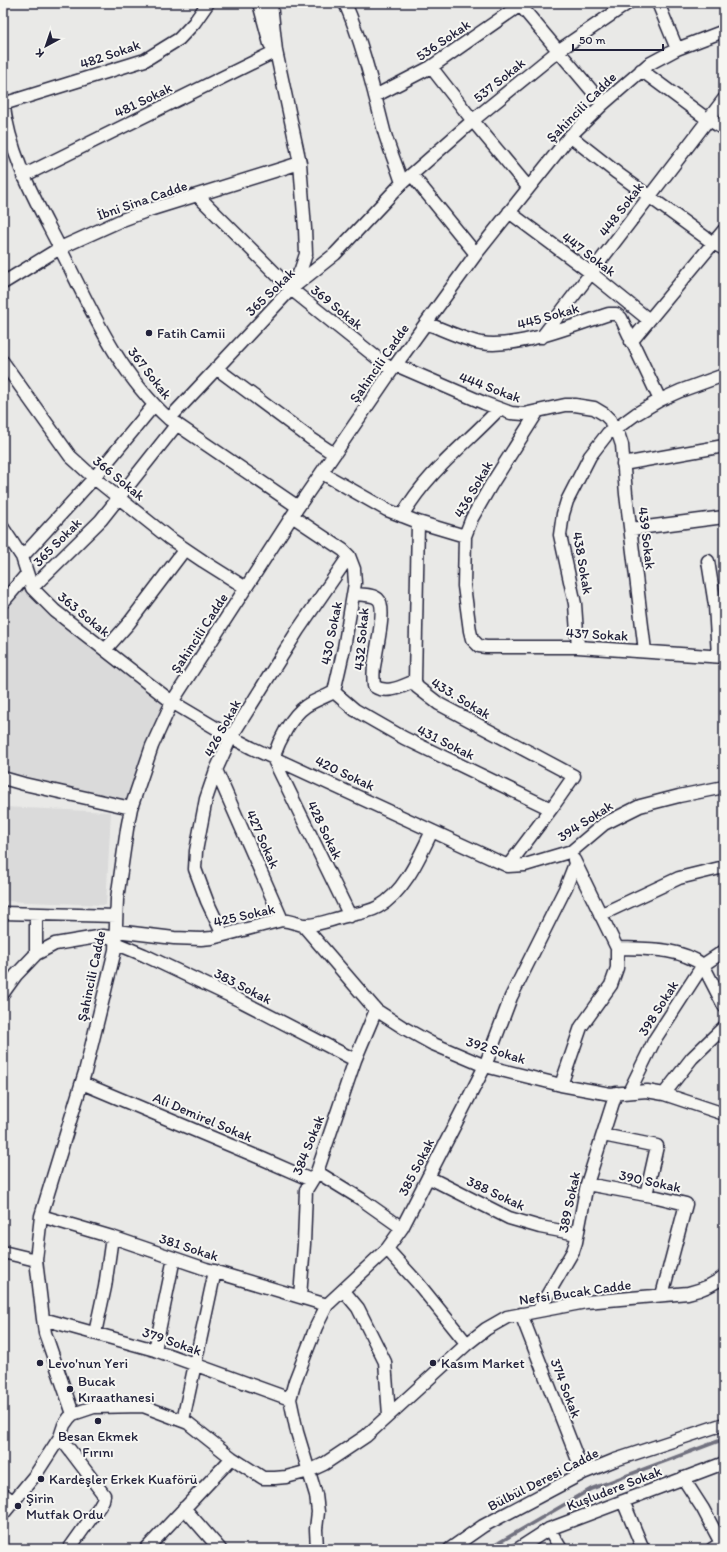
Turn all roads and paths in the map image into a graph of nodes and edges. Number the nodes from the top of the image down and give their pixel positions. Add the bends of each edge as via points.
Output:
1 (208, 3) edge
2 (259, 3) edge
3 (271, 3) edge
4 (345, 3) edge
5 (628, 3) edge
6 (658, 3) edge
7 (522, 4) edge
8 (724, 31) edge
9 (677, 49) junction
10 (276, 51) junction
11 (558, 51) junction
12 (432, 67) junction
13 (641, 70) junction
14 (375, 96) junction
15 (724, 99) edge
16 (3, 101) edge
17 (3, 104) edge
18 (603, 104) junction
19 (707, 119) junction
20 (473, 121) junction
21 (724, 129) edge
22 (570, 136) junction
23 (300, 163) junction
24 (412, 175) junction
25 (23, 176) junction
26 (399, 187) junction
27 (528, 187) junction
28 (198, 196) junction
29 (649, 196) junction
30 (509, 212) junction
31 (724, 230) edge
32 (713, 243) junction
33 (60, 248) junction
34 (724, 249) edge
35 (476, 254) junction
36 (591, 274) junction
37 (4, 281) edge
38 (291, 289) junction
39 (649, 320) junction
40 (426, 323) junction
41 (542, 337) junction
42 (631, 342) junction
43 (3, 362) edge
44 (394, 367) junction
45 (216, 368) junction
46 (724, 376) edge
47 (660, 400) junction
48 (154, 405) junction
49 (499, 409) junction
50 (538, 411) junction
51 (173, 421) junction
52 (614, 430) junction
53 (724, 446) edge
54 (334, 454) junction
55 (623, 464) junction
56 (322, 473) junction
57 (94, 478) junction
58 (118, 498) junction
59 (295, 512) junction
60 (402, 516) junction
61 (724, 517) edge
62 (418, 522) junction
63 (3, 528) edge
64 (631, 529) junction
65 (465, 536) junction
66 (185, 549) junction
67 (349, 556) junction
68 (22, 557) junction
69 (708, 561) dead end
70 (27, 574) junction
71 (32, 588) junction
72 (246, 588) junction
73 (354, 594) junction
74 (3, 602) edge
75 (720, 604) edge
76 (472, 639) joint
77 (578, 647) junction
78 (105, 650) junction
79 (645, 651) junction
80 (721, 656) edge
81 (415, 682) junction
82 (334, 692) junction
83 (172, 702) junction
84 (231, 737) junction
85 (273, 758) junction
86 (216, 770) junction
87 (3, 778) edge
88 (724, 787) edge
89 (131, 808) junction
90 (551, 809) junction
91 (432, 831) junction
92 (572, 851) junction
93 (575, 864) junction
94 (508, 866) junction
95 (724, 867) edge
96 (3, 913) edge
97 (36, 914) junction
98 (600, 915) junction
99 (116, 916) junction
100 (350, 916) junction
101 (282, 920) junction
102 (302, 925) junction
103 (223, 935) junction
104 (115, 941) junction
105 (617, 948) junction
106 (724, 951) edge
107 (36, 954) junction
108 (703, 965) junction
109 (3, 993) edge
110 (724, 1006) edge
111 (376, 1010) junction
112 (724, 1027) edge
113 (354, 1060) junction
114 (485, 1066) junction
115 (82, 1083) junction
116 (561, 1085) junction
117 (629, 1092) junction
118 (616, 1094) junction
119 (664, 1094) junction
120 (724, 1114) edge
121 (603, 1135) junction
122 (314, 1176) junction
123 (428, 1177) junction
124 (587, 1184) junction
125 (646, 1195) junction
126 (41, 1216) junction
127 (402, 1228) junction
128 (577, 1234) junction
129 (112, 1237) junction
130 (387, 1249) junction
131 (3, 1252) edge
132 (174, 1258) junction
133 (36, 1260) junction
134 (215, 1271) junction
135 (724, 1276) edge
136 (343, 1290) junction
137 (662, 1295) junction
138 (300, 1297) junction
139 (327, 1306) junction
140 (538, 1311) junction
141 (521, 1314) junction
142 (43, 1319) junction
143 (95, 1333) junction
144 (467, 1344) junction
145 (155, 1350) junction
146 (196, 1365) junction
147 (290, 1399) junction
148 (73, 1414) junction
149 (389, 1415) junction
150 (183, 1420) junction
151 (724, 1424) edge
152 (60, 1436) junction
153 (232, 1458) junction
154 (724, 1463) edge
155 (308, 1471) junction
156 (583, 1473) junction
157 (683, 1478) junction
158 (3, 1494) edge
159 (623, 1501) junction
160 (14, 1502) junction
161 (184, 1508) junction
162 (3, 1514) edge
163 (549, 1529) junction
164 (719, 1545) edge
165 (69, 1549) edge
166 (146, 1549) edge
167 (220, 1549) edge
168 (317, 1549) edge
169 (450, 1549) edge
170 (518, 1549) edge
171 (561, 1549) edge
172 (643, 1549) edge

1 - 17 street, 482 Sokak via 179,39 145,60
2 - 10 street via 268,39
3 - 10 street
4 - 14 street
5 - 11 street, 537 Sokak
6 - 9 street
7 - 11 street
7 - 12 street, 536 Sokak
8 - 9 street, Şahincili Cadde
9 - 13 street, Şahincili Cadde
10 - 23 street
10 - 25 street, 481 Sokak
11 - 18 street
11 - 20 street, 537 Sokak
12 - 14 street, 536 Sokak
12 - 20 street
13 - 18 street, Şahincili Cadde
13 - 19 street
14 - 26 street
15 - 19 street, 448 Sokak
16 - 17 street, 367 Sokak
17 - 25 street, 367 Sokak
18 - 22 street, Şahincili Cadde
19 - 21 street
19 - 29 street, 448 Sokak
20 - 24 street, 537 Sokak
20 - 27 street
22 - 27 street, Şahincili Cadde
22 - 29 street
23 - 28 street, İbni Sina Cadde
23 - 38 street via 306,254
24 - 26 street, 537 Sokak
24 - 35 street
25 - 33 street, 367 Sokak
26 - 38 street, 365 Sokak via 335,254
27 - 30 street, Şahincili Cadde
28 - 33 street, İbni Sina Cadde via 122,220
28 - 38 street, 369 Sokak
29 - 32 street
29 - 36 street, 448 Sokak
30 - 35 street, Şahincili Cadde
30 - 36 street, 447 Sokak
31 - 32 street
32 - 34 street
32 - 39 street
33 - 37 street, İbni Sina Cadde
33 - 48 street, 367 Sokak via 110,345 128,374
35 - 40 street, Şahincili Cadde
36 - 39 street, 447 Sokak
36 - 41 street, 448 Sokak
38 - 44 street, 369 Sokak
38 - 45 street, 365 Sokak
39 - 42 street
40 - 41 street, 445 Sokak via 480,343 506,343
40 - 44 street, Şahincili Cadde
41 - 42 street, 445 Sokak via 609,314 616,314 621,318
42 - 47 street
43 - 57 street, 366 Sokak via 70,456
44 - 49 street, 444 Sokak
44 - 54 street, Şahincili Cadde
45 - 51 street, 365 Sokak
45 - 54 street
46 - 47 street, 438 Sokak
47 - 52 street, 438 Sokak
48 - 51 street, 367 Sokak
48 - 57 street, 365 Sokak
49 - 50 street, 444 Sokak via 519,414
49 - 60 street via 437,469
50 - 52 street, 444 Sokak via 570,405 594,408 610,420
50 - 65 street, 436 Sokak via 483,498
51 - 58 street, 365 Sokak
51 - 59 street, 367 Sokak
52 - 55 street, 439 Sokak via 622,445
52 - 77 street, 438 Sokak via 608,432 590,456 566,500 563,514 560,535 575,604
53 - 55 street
54 - 56 street, Şahincili Cadde
55 - 64 street, 439 Sokak
56 - 59 street, Şahincili Cadde
56 - 60 street via 368,500
57 - 58 street, 366 Sokak
57 - 68 street, 365 Sokak
58 - 66 street, 366 Sokak
58 - 71 street, 365 Sokak via 101,520
59 - 67 street
59 - 72 street, Şahincili Cadde
60 - 62 street
61 - 64 street
62 - 65 street
62 - 81 street, 433. Sokak
63 - 68 street, 363 Sokak
64 - 79 street, 439 Sokak
65 - 76 street, 436 Sokak via 464,586
66 - 72 street, 366 Sokak
66 - 78 street
67 - 73 street, 430 Sokak via 354,569
67 - 84 street, 426 Sokak via 298,630
68 - 70 street, 363 Sokak
69 - 75 street
70 - 71 street, 363 Sokak
70 - 74 street
71 - 78 street, 363 Sokak via 55,612
72 - 83 street, Şahincili Cadde
73 - 81 street, 432 Sokak via 371,596 378,599 381,604 374,686 380,690 389,690
73 - 82 street, 430 Sokak
75 - 80 street
76 - 77 street, 437 Sokak via 479,646 486,647
77 - 79 street, 437 Sokak
78 - 83 street, 363 Sokak
79 - 80 street, 437 Sokak
81 - 90 street, 433. Sokak via 421,692 439,704 574,776
82 - 85 street via 304,706 277,746
82 - 90 street, 431 Sokak via 355,710 397,734
83 - 84 street, 420 Sokak
83 - 89 street, Şahincili Cadde via 152,746
84 - 85 street, 420 Sokak
84 - 86 street, 426 Sokak
85 - 91 street, 420 Sokak
85 - 100 street, 428 Sokak
86 - 101 street, 427 Sokak
86 - 103 street, 426 Sokak via 206,799 196,851 196,869
87 - 89 street
88 - 92 street, 394 Sokak via 640,806 604,824
89 - 99 street, Şahincili Cadde
90 - 94 street
91 - 94 street, 420 Sokak
91 - 100 street, 425 Sokak via 408,875 389,900 366,912
92 - 93 street
92 - 94 street, 394 Sokak via 525,865
93 - 98 street
93 - 114 street, 385 Sokak via 511,997
95 - 98 street via 679,878
96 - 97 street
97 - 99 street
97 - 107 street
98 - 105 street
99 - 104 street, Şahincili Cadde
100 - 102 street, 425 Sokak
101 - 102 street, 425 Sokak
101 - 103 street, 425 Sokak
102 - 111 street, 392 Sokak
103 - 104 street, 425 Sokak via 201,939
104 - 107 street, 425 Sokak via 103,936 55,944
104 - 113 street, 383 Sokak via 227,994
104 - 115 street, Şahincili Cadde
105 - 108 street via 671,951 687,955
105 - 116 street via 615,975 581,1027
106 - 108 street, 398 Sokak
107 - 109 street, 425 Sokak
108 - 110 street
108 - 117 street, 398 Sokak via 655,1039
111 - 113 street, 384 Sokak
111 - 114 street, 392 Sokak via 431,1043
112 - 119 street via 692,1058
113 - 122 street, 384 Sokak
114 - 116 street, 392 Sokak
114 - 123 street, 385 Sokak
115 - 122 street, Ali Demirel Sokak via 263,1159
115 - 126 street, Şahincili Cadde
116 - 118 street, 392 Sokak
117 - 118 street, 392 Sokak
117 - 119 street, 392 Sokak via 647,1091
118 - 121 street, 389 Sokak
119 - 120 street, 392 Sokak
121 - 124 street, 389 Sokak
121 - 125 street via 657,1146
122 - 127 street, Ali Demirel Sokak via 362,1199
122 - 138 street, 384 Sokak via 306,1190
123 - 127 street, 385 Sokak
123 - 128 street, 388 Sokak via 509,1218
124 - 125 street, 390 Sokak
124 - 128 street, 389 Sokak
125 - 137 street, 390 Sokak via 686,1204
126 - 129 street, 381 Sokak
126 - 133 street, Şahincili Cadde
127 - 130 street, 385 Sokak
128 - 140 street, 389 Sokak via 573,1251
129 - 132 street, 381 Sokak
129 - 143 street
130 - 136 street, 385 Sokak
130 - 144 street
131 - 133 street
132 - 134 street, 381 Sokak
132 - 145 street
133 - 142 street, Şahincili Cadde
134 - 138 street, 381 Sokak
134 - 146 street
135 - 137 street, Nefsi Bucak Cadde via 698,1291
136 - 139 street, 385 Sokak
136 - 149 street via 358,1308 384,1362
137 - 140 street, Nefsi Bucak Cadde via 586,1302
138 - 139 street, 381 Sokak
139 - 147 street, 385 Sokak via 316,1327
140 - 141 street, Nefsi Bucak Cadde
141 - 144 street, Nefsi Bucak Cadde via 507,1317
141 - 156 street, 374 Sokak
142 - 143 street, 379 Sokak
142 - 148 street, Şahincili Cadde via 45,1333
143 - 145 street, 379 Sokak
144 - 149 street, Nefsi Bucak Cadde
145 - 146 street, 379 Sokak
146 - 147 street, 379 Sokak
146 - 150 street
147 - 155 street, 385 Sokak
148 - 150 street, Nefsi Bucak Cadde via 94,1407 143,1406
148 - 152 street via 67,1420
149 - 155 street, Nefsi Bucak Cadde via 366,1436 324,1464
150 - 153 street, Nefsi Bucak Cadde
151 - 156 street, Bülbül Deresi Cadde
152 - 160 street via 36,1474
152 - 165 street via 104,1495 99,1508
153 - 155 street, Nefsi Bucak Cadde via 263,1478
153 - 161 street
154 - 157 street, Kuşludere Sokak
155 - 168 street, 385 Sokak via 316,1495 318,1512
156 - 169 street, Bülbül Deresi Cadde via 483,1526
157 - 159 street, Kuşludere Sokak
157 - 164 street via 703,1509
158 - 160 street
159 - 163 street, Kuşludere Sokak
159 - 172 street
160 - 162 street
161 - 166 street
161 - 167 street
163 - 170 street, Kuşludere Sokak
163 - 171 street

